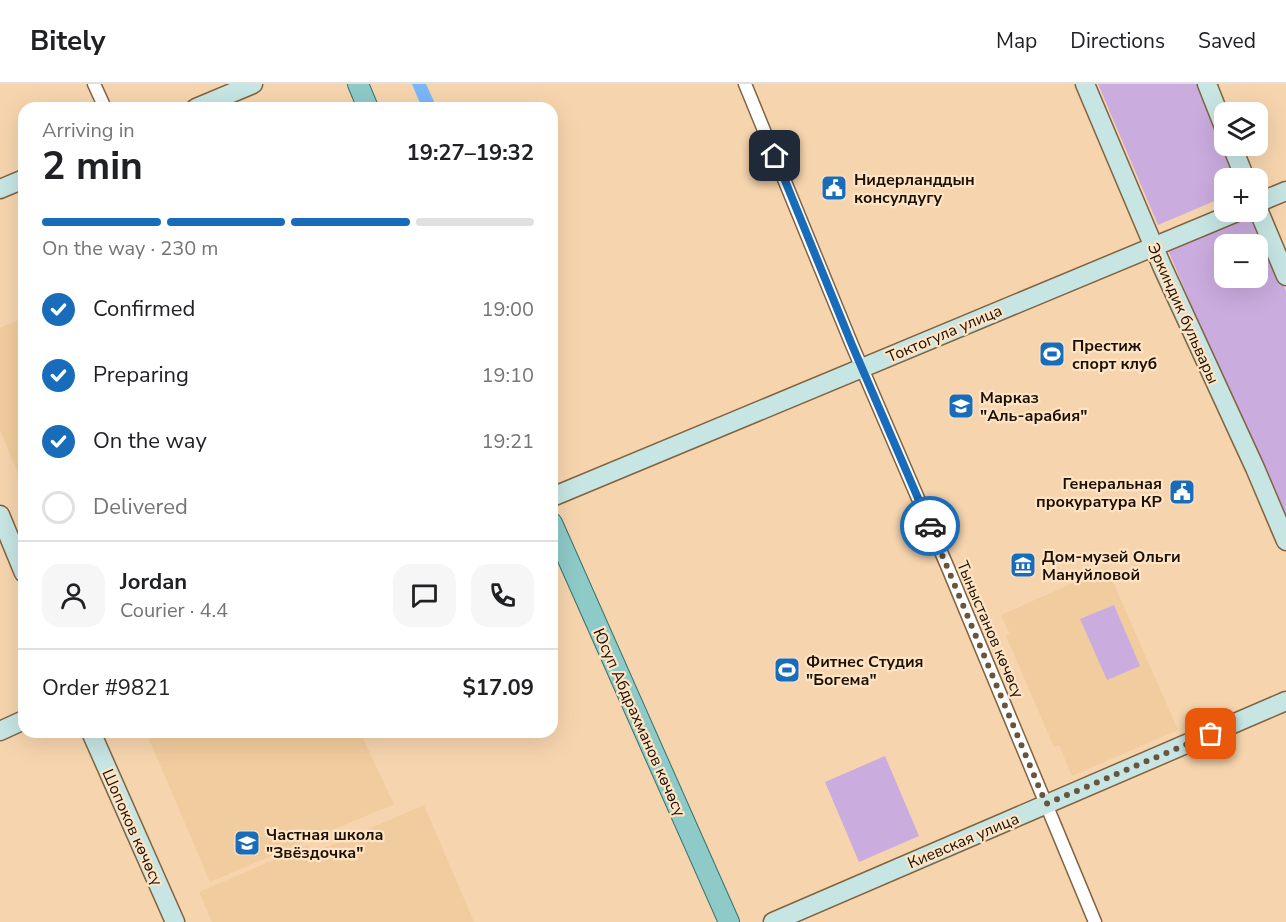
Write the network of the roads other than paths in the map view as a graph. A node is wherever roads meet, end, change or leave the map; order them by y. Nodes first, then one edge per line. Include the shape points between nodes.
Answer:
1 (94, 84) edge
2 (253, 84) edge
3 (358, 84) edge
4 (745, 84) edge
5 (1085, 84) edge
6 (1207, 84) edge
7 (102, 102) edge
8 (210, 102) edge
9 (366, 102) edge
10 (1214, 102) edge
11 (18, 182) edge
12 (0, 189) edge
13 (1286, 191) edge
14 (1268, 200) edge
15 (1214, 221) edge
16 (1264, 222) edge
17 (1153, 246) junction
18 (1286, 276) edge
19 (862, 368) junction
20 (558, 495) edge
21 (0, 516) edge
22 (558, 537) edge
23 (1286, 541) edge
24 (18, 559) edge
25 (1286, 701) edge
26 (18, 722) edge
27 (0, 730) edge
28 (94, 738) edge
29 (1046, 804) junction
30 (175, 922) edge
31 (729, 922) edge
32 (773, 922) edge
33 (1095, 922) edge

1 - 7 street
2 - 8 main road
3 - 9 main road
4 - 19 street, Тыныстанов көчөсү
5 - 17 main road, Эркиндик бульвары
6 - 10 main road
11 - 12 main road
13 - 14 main road
15 - 17 main road, Токтогула улица
16 - 18 main road
17 - 19 main road, Токтогула улица
17 - 23 main road, Эркиндик бульвары
19 - 20 main road, Токтогула улица
19 - 29 street, Тыныстанов көчөсү
21 - 24 main road
22 - 31 main road, Юсуп Абдрахманов көчөсү
25 - 29 main road, Киевская улица
26 - 27 main road
28 - 30 main road, Шопоков көчөсү
29 - 32 main road, Киевская улица
29 - 33 street, Тыныстанов көчөсү

